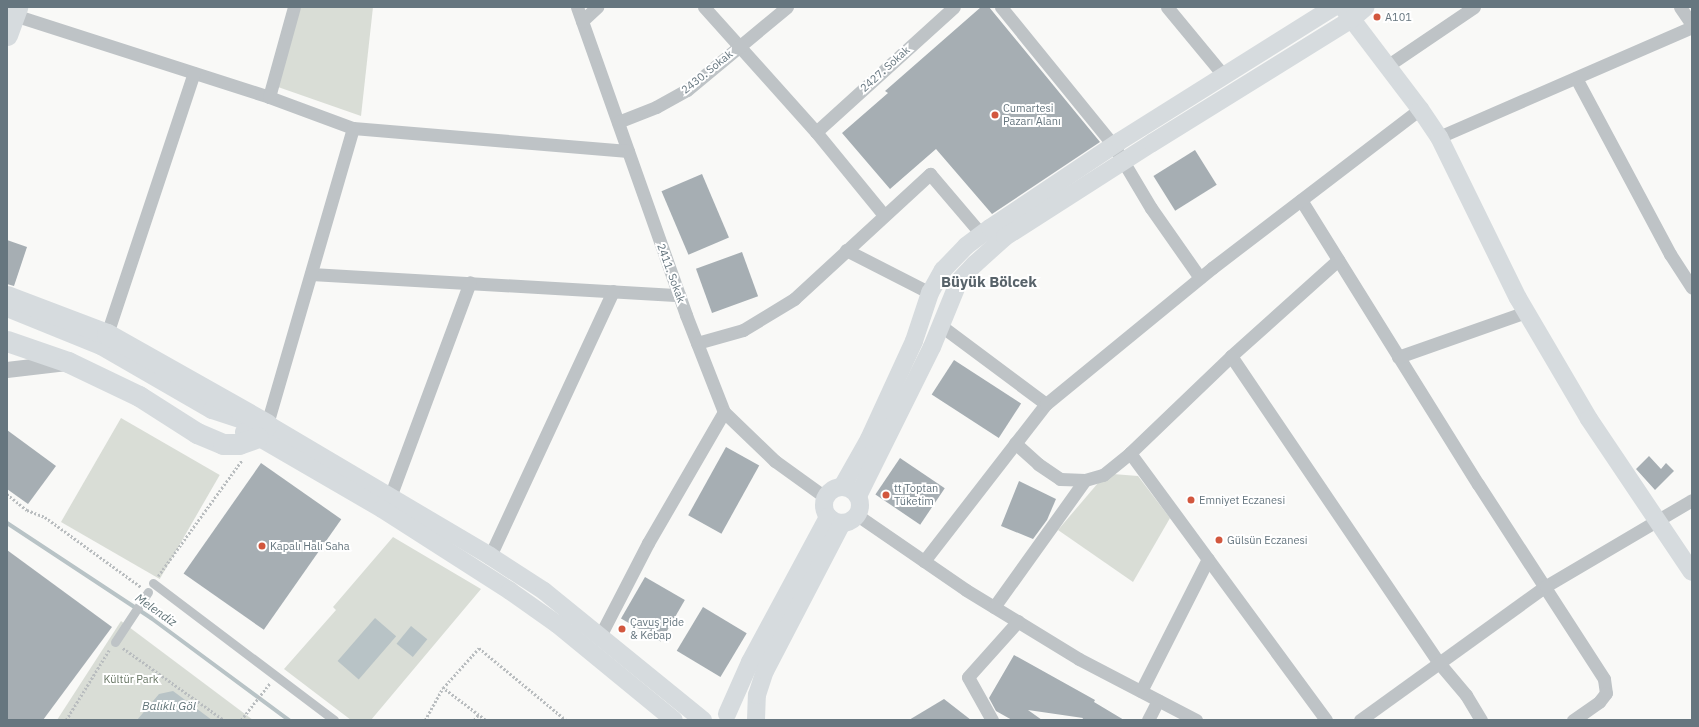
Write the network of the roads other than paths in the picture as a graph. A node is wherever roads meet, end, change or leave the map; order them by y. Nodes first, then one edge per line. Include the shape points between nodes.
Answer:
1 (294, 7) edge
2 (577, 7) edge
3 (597, 7) edge
4 (704, 7) edge
5 (787, 7) edge
6 (954, 7) edge
7 (1001, 7) edge
8 (1167, 7) edge
9 (1334, 7) edge
10 (1366, 7) edge
11 (1474, 7) edge
12 (1680, 7) edge
13 (15, 11) edge
14 (1347, 13) edge
15 (582, 21) junction
16 (1692, 26) edge
17 (7, 35) edge
18 (739, 46) junction
19 (1388, 66) junction
20 (194, 73) junction
21 (1224, 76) junction
22 (1576, 78) junction
23 (269, 97) junction
24 (1420, 109) junction
25 (618, 122) junction
26 (353, 128) junction
27 (816, 132) junction
28 (1439, 137) junction
29 (1114, 146) junction
30 (628, 151) junction
31 (1123, 162) junction
32 (1301, 200) junction
33 (884, 215) junction
34 (982, 234) junction
35 (846, 250) junction
36 (1338, 260) junction
37 (311, 274) junction
38 (1200, 278) junction
39 (470, 282) junction
40 (1692, 288) edge
41 (612, 291) junction
42 (930, 293) junction
43 (679, 295) junction
44 (7, 296) edge
45 (7, 308) edge
46 (1526, 312) junction
47 (7, 321) edge
48 (940, 325) junction
49 (107, 334) junction
50 (7, 341) edge
51 (697, 343) junction
52 (1231, 356) junction
53 (1398, 357) junction
54 (68, 362) junction
55 (7, 370) edge
56 (1046, 404) junction
57 (724, 412) junction
58 (263, 430) junction
59 (1015, 443) junction
60 (1130, 453) junction
61 (1085, 480) junction
62 (842, 487) junction
63 (858, 496) junction
64 (390, 497) junction
65 (826, 497) junction
66 (1692, 500) edge
67 (842, 518) junction
68 (1656, 520) junction
69 (490, 556) junction
70 (1208, 559) junction
71 (924, 561) junction
72 (1692, 572) edge
73 (153, 583) road end
74 (1546, 586) junction
75 (148, 592) road end
76 (994, 607) junction
77 (1018, 621) junction
78 (600, 636) junction
79 (115, 642) road end
80 (1439, 663) junction
81 (1141, 691) junction
82 (1158, 700) junction
83 (719, 717) edge
84 (334, 720) edge
85 (674, 720) edge
86 (703, 720) edge
87 (746, 720) edge
88 (756, 720) edge
89 (992, 720) edge
90 (1148, 720) edge
91 (1196, 720) edge
92 (1326, 720) edge
93 (1360, 720) edge
94 (1481, 720) edge
95 (1573, 720) edge

1 - 23 street
2 - 15 street, 2411. Sokak
3 - 15 street
4 - 18 street
5 - 18 street, 2430. Sokak
6 - 27 street, 2427. Sokak
7 - 29 street
8 - 21 street
9 - 21 main road
10 - 14 main road
11 - 19 street
12 - 16 street
13 - 17 highway
13 - 20 street
14 - 19 main road
14 - 31 main road
15 - 25 street, 2411. Sokak
16 - 22 street
18 - 25 street, 2430. Sokak via 687,90 656,107
18 - 27 street
19 - 24 main road
20 - 23 street
20 - 49 street
21 - 29 main road
22 - 28 street
22 - 40 street via 1670,254
23 - 26 street
24 - 28 main road
24 - 32 street
25 - 30 street, 2411. Sokak
26 - 30 street
26 - 37 street
27 - 33 street
28 - 46 main road
29 - 31 street
29 - 34 main road
30 - 43 street, 2411. Sokak
31 - 38 street via 1151,208
31 - 48 main road via 1005,237 980,259 959,281
32 - 36 street
32 - 38 street
33 - 34 street via 930,174
33 - 35 street
34 - 42 main road via 966,246 943,270
35 - 42 street
35 - 51 street via 788,303 743,330
36 - 52 street
36 - 53 street
37 - 39 street
37 - 58 street
38 - 56 street
39 - 41 street
39 - 64 street
41 - 43 street
41 - 69 street
42 - 62 main road via 914,341 869,439
43 - 51 street, 2411. Sokak
44 - 49 highway
45 - 58 main road via 101,346 212,410 246,421
46 - 53 street
46 - 68 main road via 1588,419
47 - 58 main road via 99,358 211,422
48 - 56 street
48 - 63 main road via 932,348
49 - 58 highway
50 - 54 highway
51 - 57 street, 2411. Sokak
52 - 60 street
52 - 80 street
53 - 74 street
54 - 55 street
54 - 58 highway via 139,396 197,433 223,444 239,444
56 - 59 street
57 - 65 street, 2411. Sokak via 775,461
57 - 78 street via 648,543
58 - 64 main road
58 - 85 main road via 557,624
59 - 61 street via 1038,464 1060,479
59 - 71 street
60 - 61 street via 1103,475
60 - 70 street
61 - 76 street
62 - 63 main road via 849,488
62 - 65 main road via 833,489
63 - 67 main road via 860,503
64 - 69 main road
65 - 67 main road via 824,506
66 - 68 street
67 - 71 street
67 - 83 main road via 750,662
67 - 88 main road via 764,671 757,695
68 - 72 main road
68 - 74 street
69 - 78 main road via 544,591
70 - 81 street
70 - 92 street
71 - 76 street
73 - 84 street
74 - 80 street
74 - 95 street via 1604,679 1606,693 1599,702
75 - 79 street
76 - 77 street
77 - 81 street via 1079,660
77 - 89 street via 968,677
78 - 86 main road
80 - 93 street
80 - 94 street via 1466,695
81 - 82 street
82 - 90 street
82 - 91 street
83 - 87 main road via 741,716

